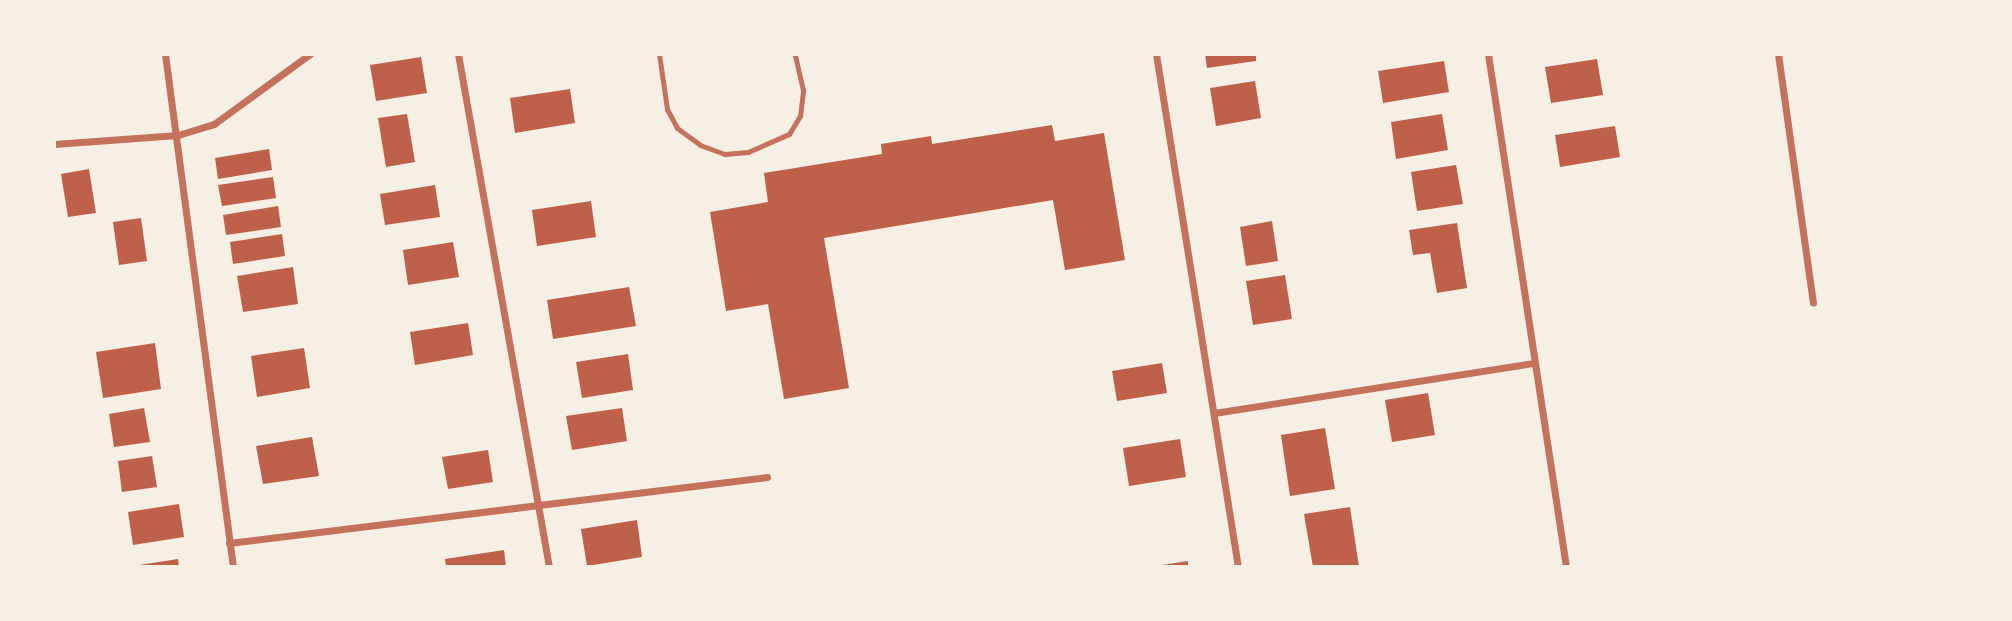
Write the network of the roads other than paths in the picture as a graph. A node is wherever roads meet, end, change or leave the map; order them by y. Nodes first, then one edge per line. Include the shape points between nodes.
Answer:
1 (165, 54) edge
2 (310, 54) edge
3 (458, 54) edge
4 (659, 54) edge
5 (795, 54) edge
6 (1156, 54) edge
7 (1488, 54) edge
8 (1778, 54) edge
9 (177, 135) junction
10 (54, 144) edge
11 (1813, 303) dead end
12 (1535, 363) junction
13 (1214, 413) junction
14 (767, 477) dead end
15 (539, 508) junction
16 (229, 542) junction
17 (233, 567) edge
18 (549, 567) edge
19 (1238, 567) edge
20 (1566, 567) edge

1 - 9 street
2 - 9 street via 235,111
3 - 15 street
4 - 5 lane via 667,110 677,128 700,145 725,154 748,152 789,134 800,116 803,90
6 - 13 street
7 - 12 street
8 - 11 street
9 - 10 street
9 - 16 street
12 - 13 street
12 - 20 street
13 - 19 street
14 - 15 street
15 - 16 street
15 - 18 street
16 - 17 street

